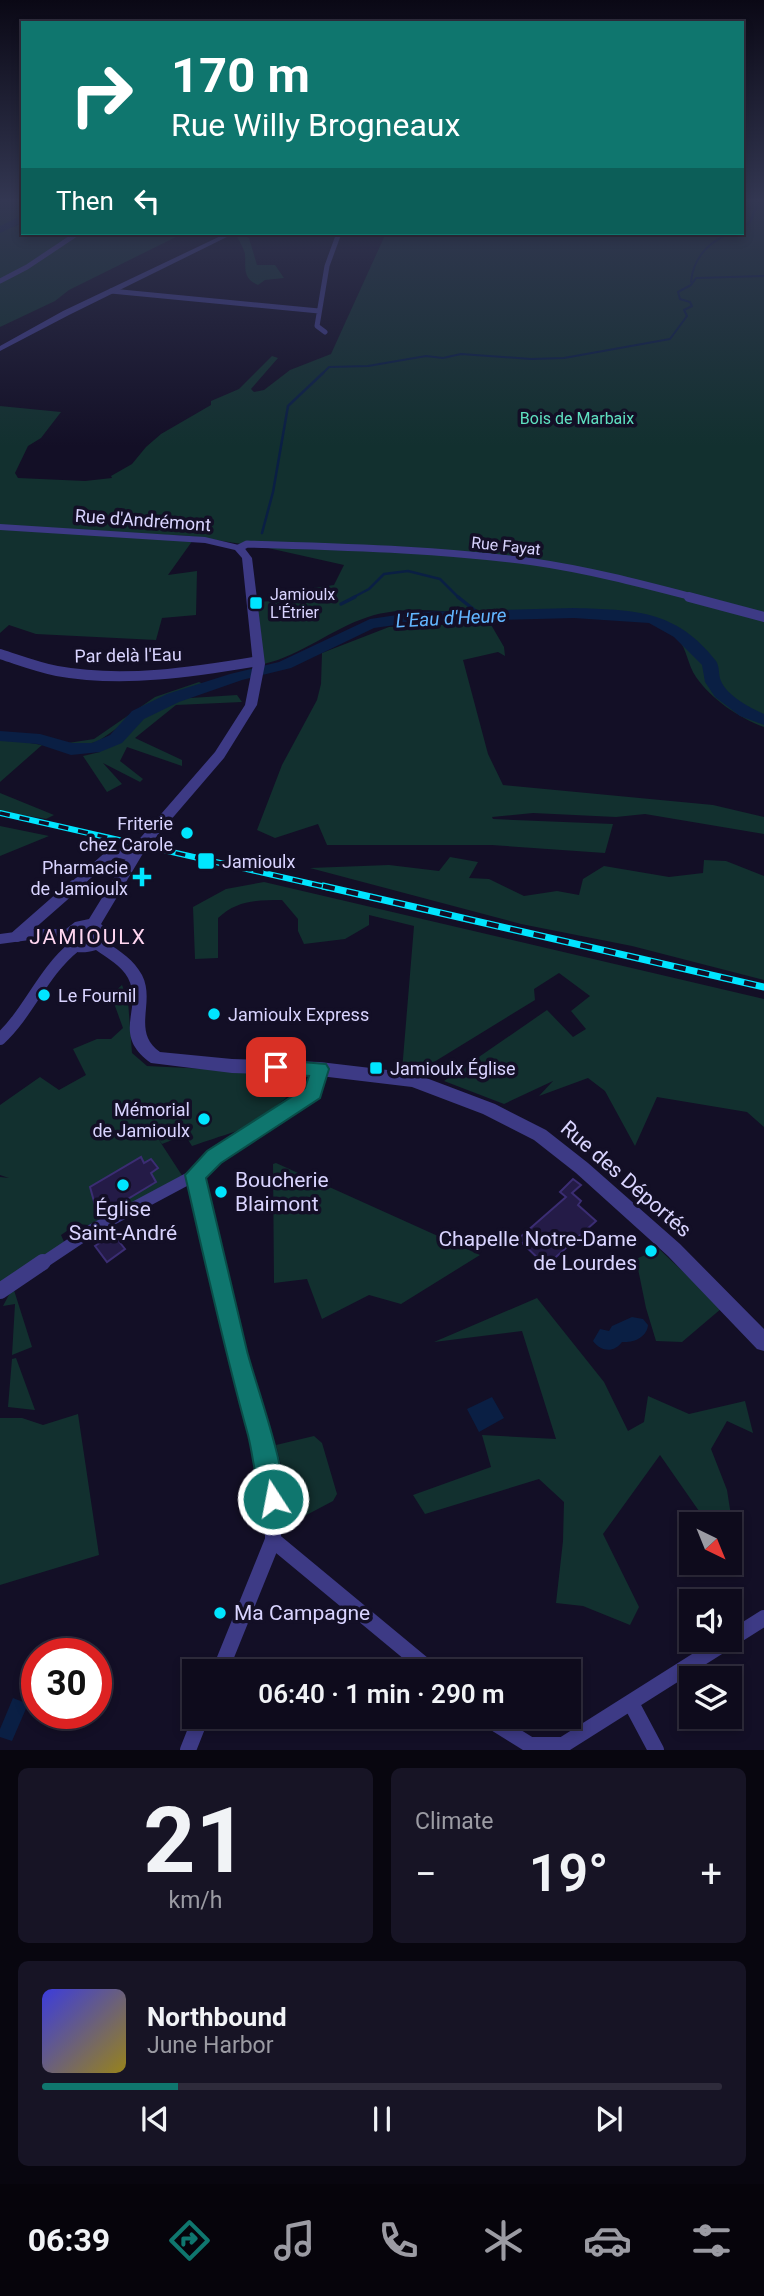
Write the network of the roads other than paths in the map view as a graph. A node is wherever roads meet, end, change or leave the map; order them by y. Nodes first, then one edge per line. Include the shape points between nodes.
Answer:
1 (128, 283) edge
2 (324, 283) edge
3 (111, 291) junction
4 (319, 311) junction
5 (326, 332) dead end
6 (0, 349) edge
7 (0, 527) edge
8 (239, 548) junction
9 (764, 617) edge
10 (0, 654) edge
11 (259, 663) junction
12 (138, 851) junction
13 (93, 925) junction
14 (17, 936) junction
15 (0, 939) edge
16 (71, 941) junction
17 (96, 943) junction
18 (0, 1040) edge
19 (320, 1069) junction
20 (195, 1175) junction
21 (0, 1291) edge
22 (764, 1342) edge
23 (273, 1540) junction
24 (764, 1618) edge
25 (225, 1659) edge
26 (417, 1659) edge
27 (631, 1703) junction
28 (196, 1729) edge
29 (504, 1729) edge
30 (566, 1748) edge
31 (188, 1750) edge
32 (656, 1750) edge

1 - 3 street
2 - 4 street
3 - 4 street
3 - 6 street
4 - 5 street via 317,326
7 - 8 street, Rue d'Andrémont via 205,540
8 - 9 street, Rue Fayat via 247,544 378,548 554,566
8 - 11 street via 247,558
10 - 11 street, Par delà l'Eau via 58,671 91,674
11 - 12 street via 257,684 245,715 220,755
12 - 13 street
12 - 14 street via 111,854
13 - 16 street via 79,926
13 - 17 street via 101,935
14 - 15 street
14 - 16 street via 37,934
16 - 17 street via 84,948
16 - 18 street
17 - 19 street, Rue des Déportés via 131,969 138,984 137,1027 147,1053 232,1066
19 - 20 street via 314,1093 214,1157
19 - 22 street, Rue des Déportés via 413,1080 489,1109 540,1135 674,1250
20 - 21 street via 92,1230
20 - 23 street via 265,1454 273,1499
23 - 25 street
23 - 26 street
24 - 27 street
27 - 30 street
27 - 32 street
28 - 31 street
29 - 30 street via 530,1745

